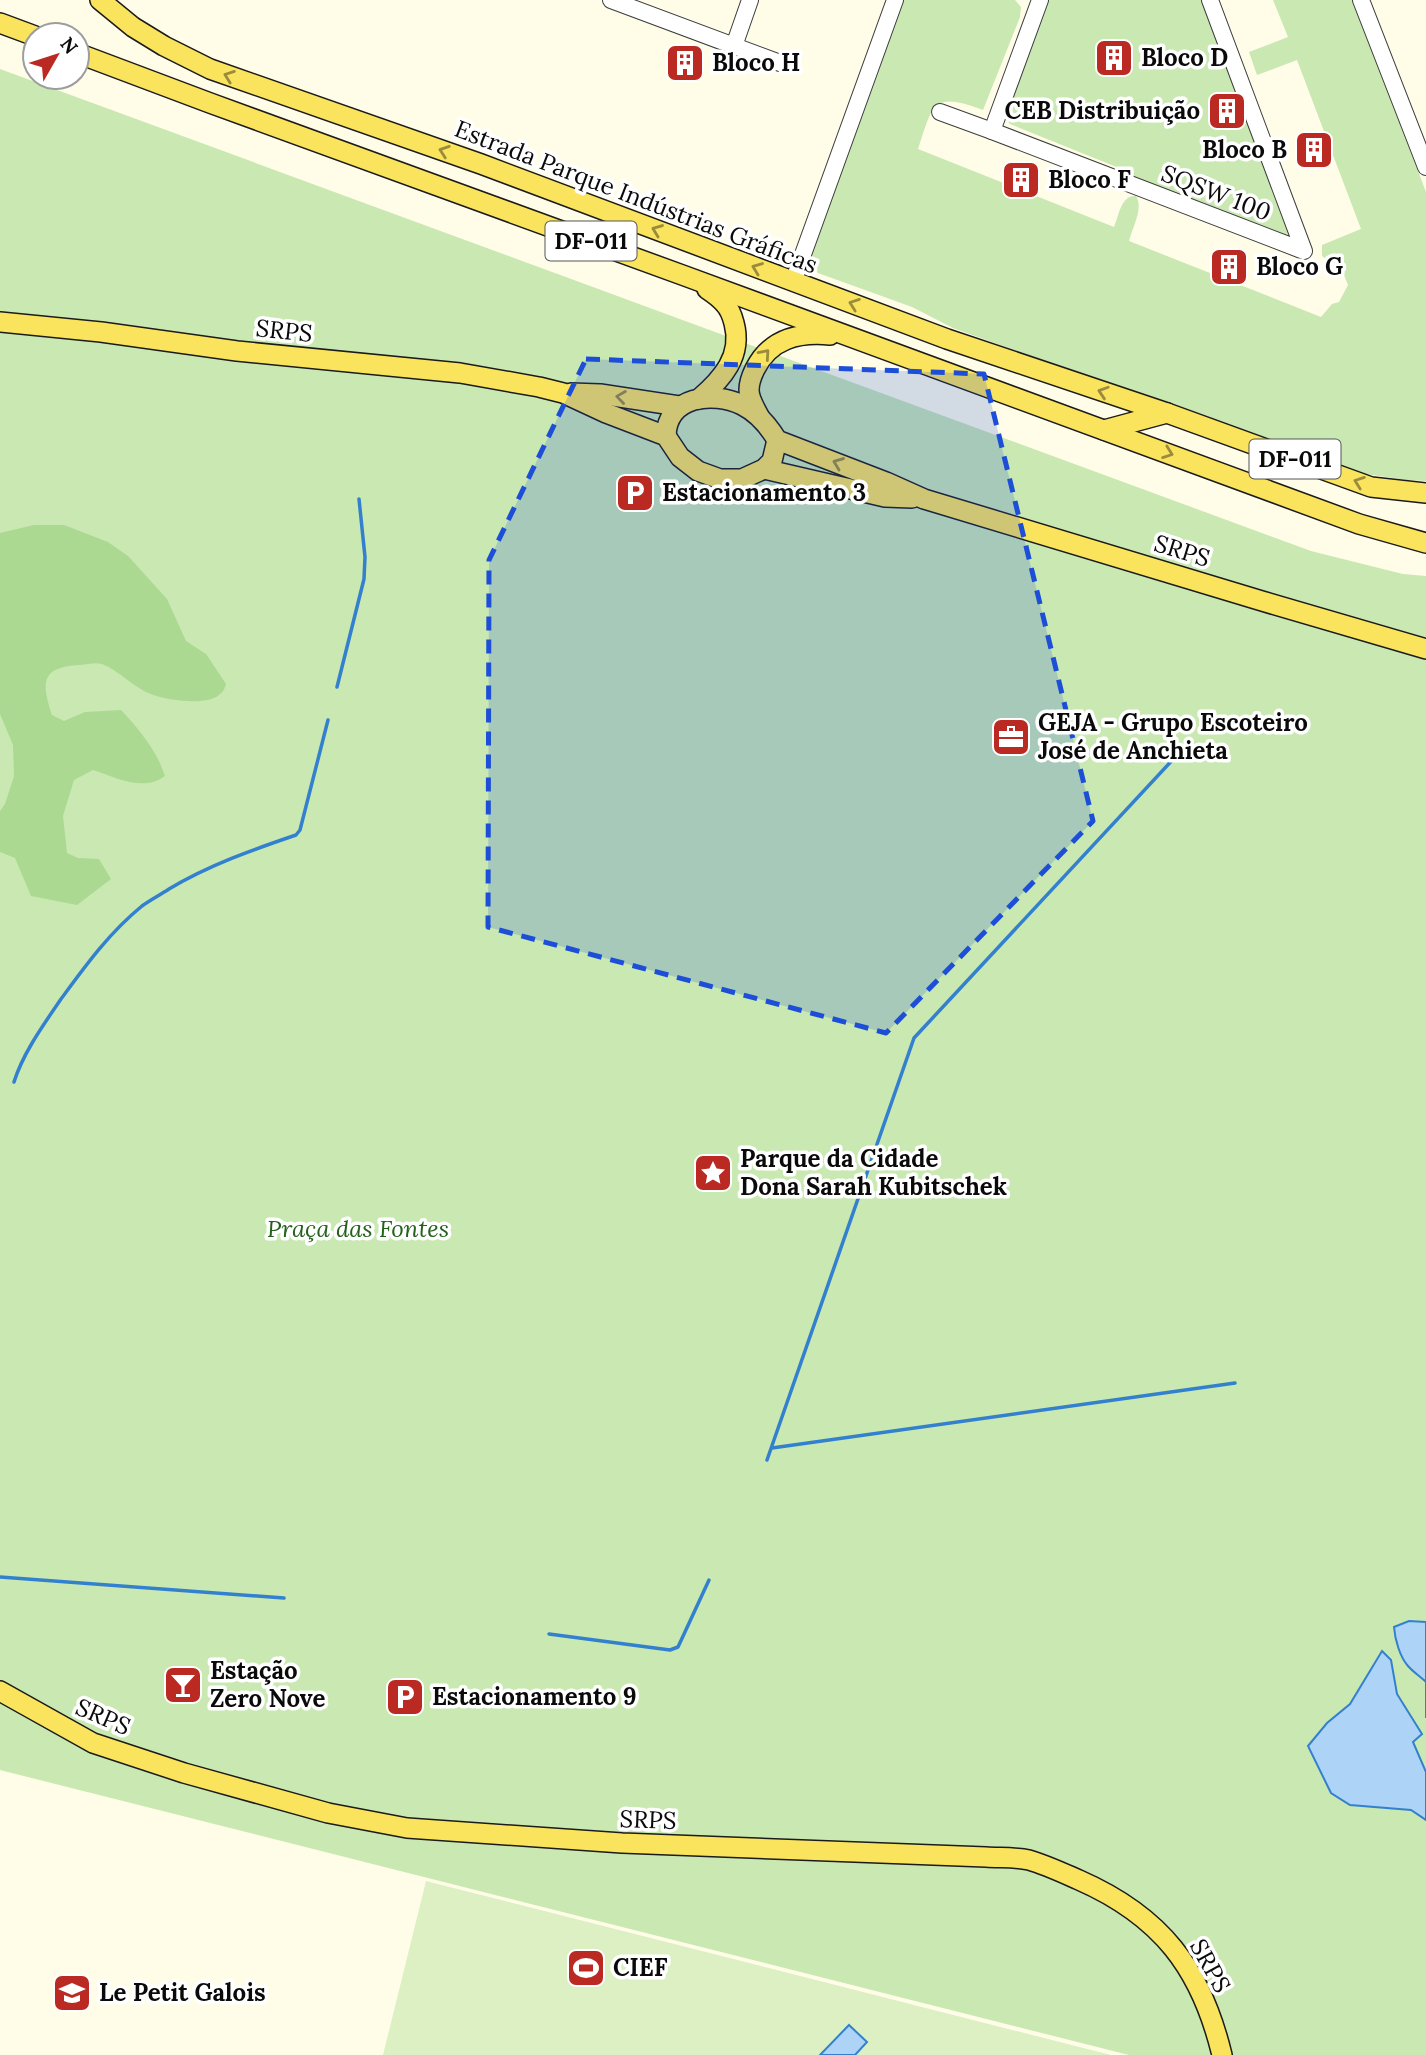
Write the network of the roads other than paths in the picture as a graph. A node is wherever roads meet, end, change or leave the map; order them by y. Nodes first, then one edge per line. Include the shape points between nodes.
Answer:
1 (100, 0) edge
2 (611, 0) edge
3 (750, 0) edge
4 (895, 0) edge
5 (1040, 0) edge
6 (1210, 0) edge
7 (1360, 0) edge
8 (0, 23) edge
9 (21, 31) edge
10 (734, 46) junction
11 (91, 57) edge
12 (780, 63) dead end
13 (940, 112) dead end
14 (992, 131) junction
15 (1426, 167) edge
16 (685, 276) junction
17 (793, 282) junction
18 (0, 322) edge
19 (853, 338) junction
20 (563, 393) junction
21 (699, 399) junction
22 (679, 405) junction
23 (1167, 413) junction
24 (759, 416) junction
25 (1104, 430) junction
26 (666, 436) junction
27 (777, 440) junction
28 (764, 469) junction
29 (1426, 493) edge
30 (923, 499) junction
31 (1359, 524) junction
32 (1426, 543) edge
33 (1426, 550) edge
34 (1426, 649) edge
35 (0, 1691) edge
36 (1222, 2055) edge

17 -> 1 main road, Estrada Parque Indústrias Gráficas / DF-011 via 481,164 210,69 143,33
2 - 10 street
3 - 10 street
4 - 17 street
5 - 14 street
6 - 14 street, SQSW 100 via 1304,251
7 - 15 street
8 - 9 main road
10 - 12 street
11 - 16 main road, DF-011
13 - 14 street
16 - 19 main road, DF-011
16 - 21 main road via 723,301 737,334 726,371
23 -> 17 main road, Estrada Parque Indústrias Gráficas / DF-011
18 - 20 main road, SRPS via 460,373
24 -> 19 main road via 749,391 759,361 770,347 791,337 817,334
19 - 25 main road, DF-011
22 -> 20 main road, SRPS
20 - 26 main road, SRPS
21 - 22 main road, SRPS
21 - 24 main road, SRPS via 726,398
22 - 26 main road via 669,418
23 - 25 main road
29 -> 23 main road, Estrada Parque Indústrias Gráficas / DF-011 via 1371,487
24 - 27 main road, SRPS
25 -> 31 main road, DF-011
26 - 28 main road, SRPS via 680,457 698,471 720,479 742,479
27 - 28 main road via 772,461
30 -> 27 main road, SRPS
28 - 30 main road, SRPS via 885,497
30 - 34 main road, SRPS
31 - 32 main road, DF-011
31 - 33 main road
35 - 36 main road, SRPS via 93,1743 328,1813 407,1828 622,1843 1028,1860 1097,1888 1141,1915 1162,1935 1191,1972

